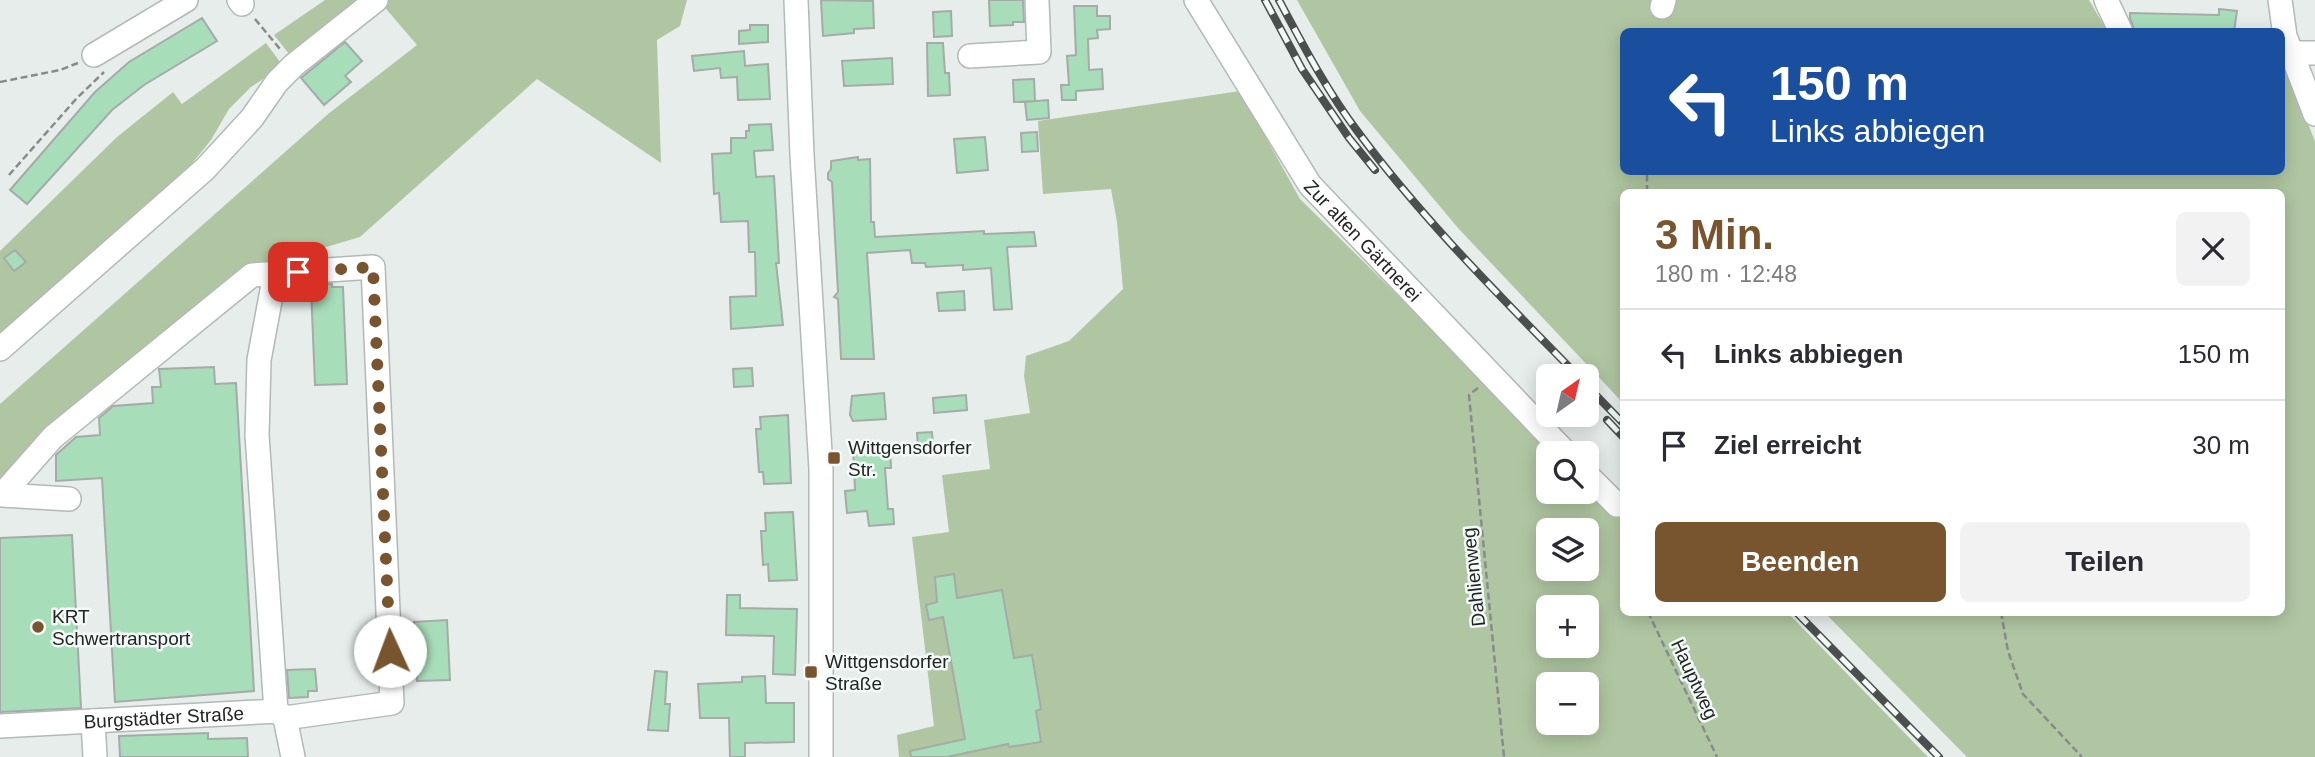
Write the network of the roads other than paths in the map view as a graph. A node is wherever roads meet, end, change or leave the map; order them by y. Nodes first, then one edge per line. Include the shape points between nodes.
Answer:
1 (186, 0) edge
2 (376, 0) edge
3 (796, 0) edge
4 (1037, 0) edge
5 (1196, 0) edge
6 (2106, 0) edge
7 (2280, 0) edge
8 (2119, 28) edge
9 (2284, 28) edge
10 (2286, 53) edge
11 (2315, 53) edge
12 (970, 56) dead end
13 (87, 58) road end
14 (2315, 114) edge
15 (275, 274) junction
16 (0, 349) edge
17 (1555, 441) edge
18 (1599, 487) edge
19 (1, 496) edge
20 (69, 499) dead end
21 (1617, 505) dead end
22 (281, 715) junction
23 (93, 721) junction
24 (0, 726) edge
25 (95, 757) edge
26 (293, 757) edge
27 (821, 757) edge

1 - 13 street
2 - 16 street via 294,65 205,169
3 - 27 street via 821,470
4 - 12 street via 1039,52
5 - 17 street, Zur alten Gärtnerei via 1310,185
6 - 8 street
7 - 9 street
10 - 11 street
10 - 14 street
15 - 19 street via 252,275 53,438
15 - 22 street via 259,360 257,435
15 - 22 street, Burgstädter Straße via 373,267 392,703
18 - 21 street
19 - 20 street
22 - 23 street, Burgstädter Straße
22 - 26 street
23 - 24 street, Burgstädter Straße
23 - 25 street

